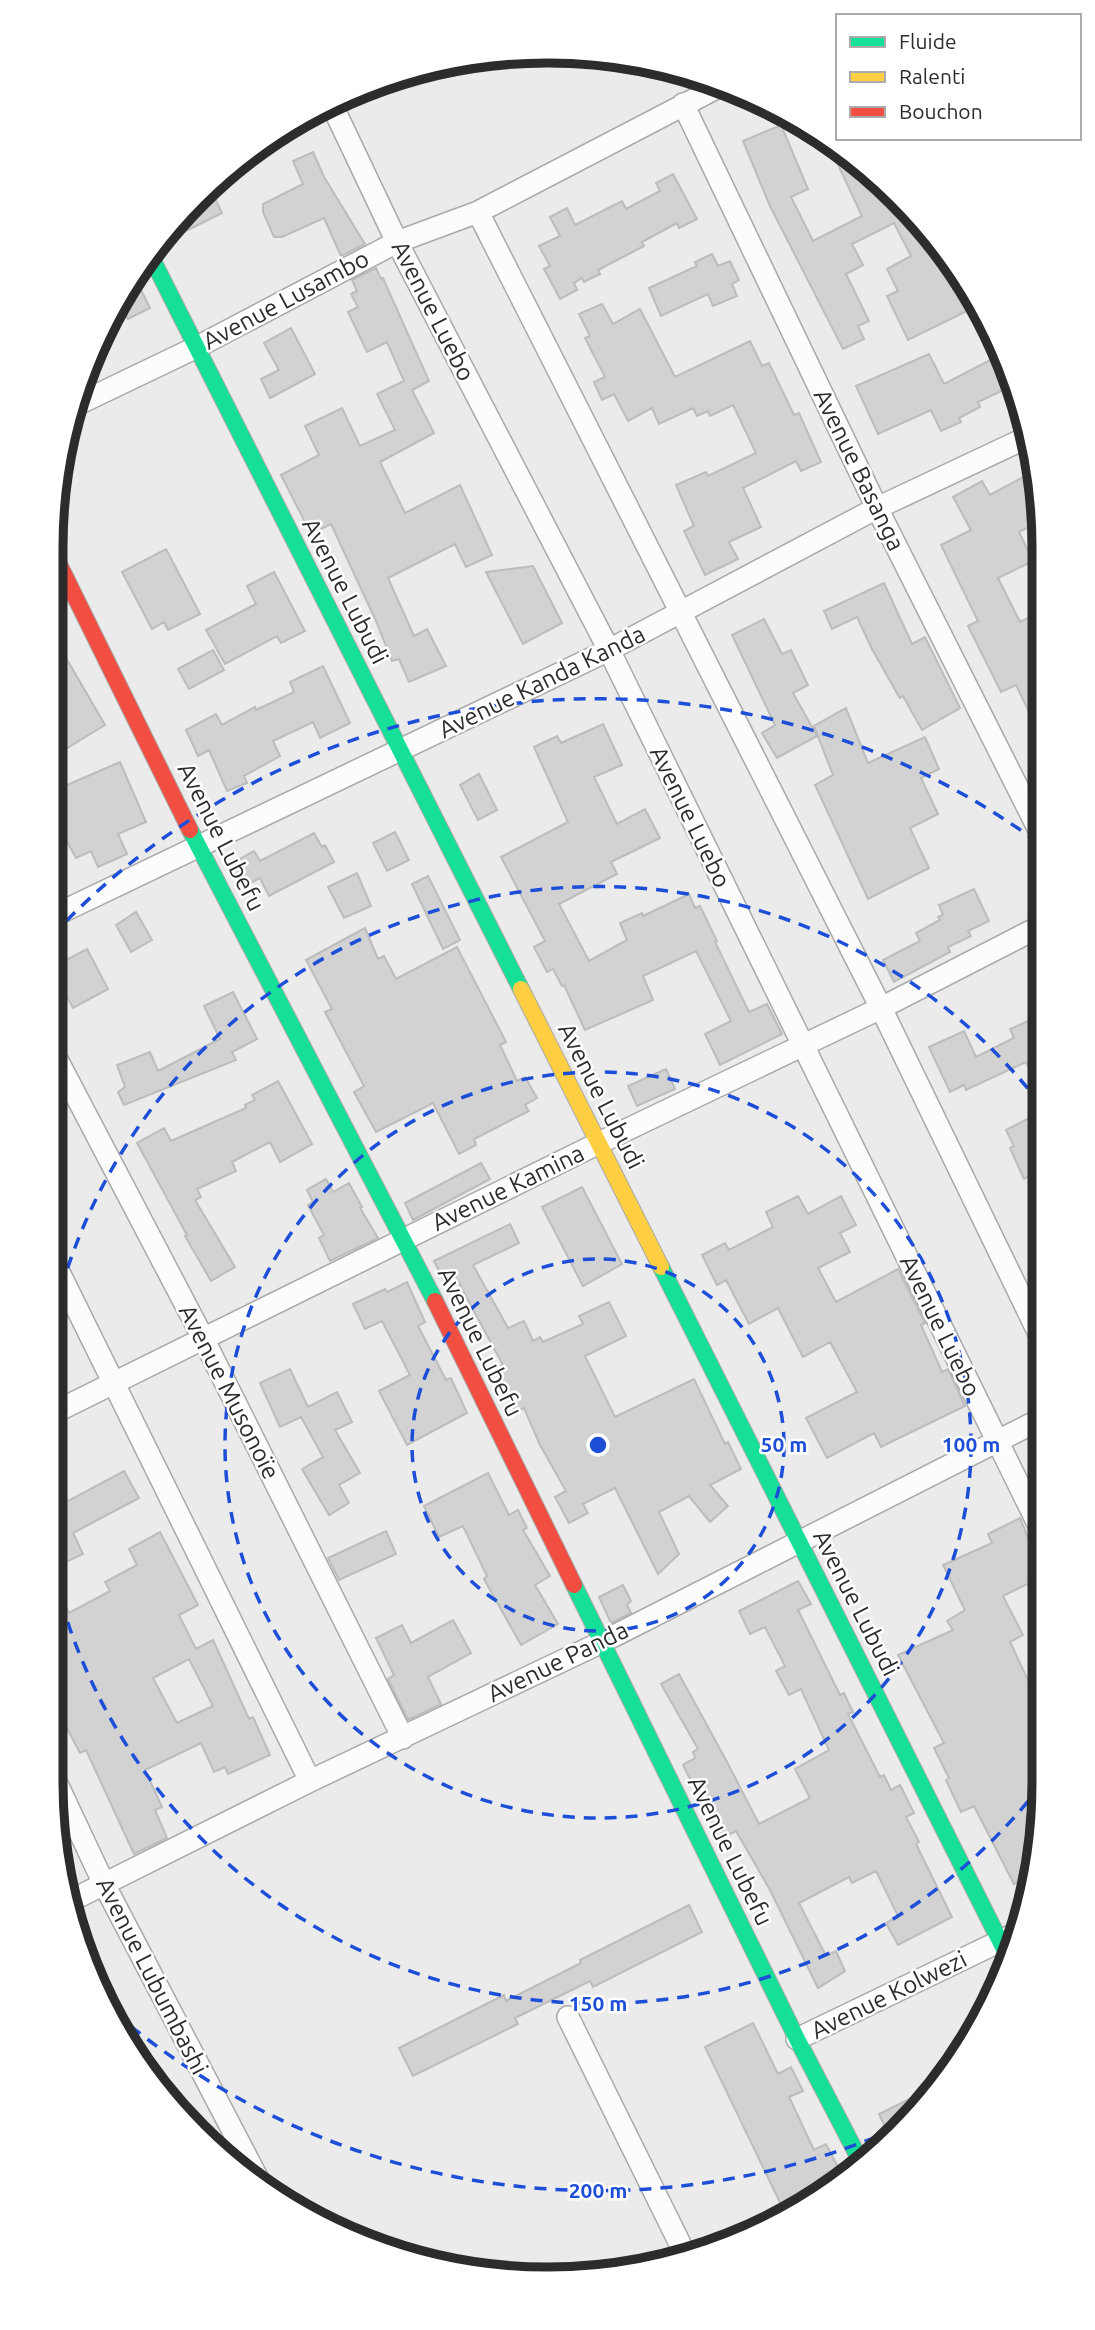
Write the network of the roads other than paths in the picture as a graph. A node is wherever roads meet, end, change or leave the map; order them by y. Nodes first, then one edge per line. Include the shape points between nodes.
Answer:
1 (709, 91) edge
2 (683, 104) junction
3 (335, 112) edge
4 (478, 212) junction
5 (397, 242) junction
6 (155, 264) edge
7 (197, 347) junction
8 (87, 400) edge
9 (1020, 441) edge
10 (877, 508) junction
11 (63, 572) edge
12 (680, 613) junction
13 (608, 650) junction
14 (401, 751) junction
15 (1032, 816) edge
16 (199, 847) junction
17 (63, 911) edge
18 (1032, 931) edge
19 (881, 1008) junction
20 (802, 1045) junction
21 (63, 1071) edge
22 (600, 1143) junction
23 (404, 1238) junction
24 (63, 1280) edge
25 (1032, 1319) edge
26 (203, 1338) junction
27 (113, 1382) junction
28 (63, 1408) edge
29 (1032, 1423) edge
30 (996, 1440) junction
31 (1032, 1512) edge
32 (799, 1540) junction
33 (602, 1642) junction
34 (403, 1738) junction
35 (310, 1781) junction
36 (63, 1798) edge
37 (104, 1884) junction
38 (77, 1897) edge
39 (1007, 1933) edge
40 (1006, 1937) edge
41 (568, 2017) dead end
42 (797, 2039) junction
43 (857, 2155) edge
44 (251, 2165) edge
45 (682, 2247) edge

1 - 2 street, Avenue Lusambo
2 - 4 street, Avenue Lusambo
2 - 10 street, Avenue Basanga
3 - 5 street, Avenue Luebo
4 - 5 street, Avenue Lusambo
4 - 12 street
5 - 7 street, Avenue Lusambo
5 - 13 street, Avenue Luebo
6 - 7 street, Avenue Lubudi
7 - 8 street, Avenue Lusambo
7 - 14 street, Avenue Lubudi
9 - 10 street, Avenue Kanda Kanda
10 - 12 street, Avenue Kanda Kanda
10 - 15 street, Avenue Basanga
11 - 16 street, Avenue Lubefu
12 - 13 street, Avenue Kanda Kanda
12 - 19 street
13 - 14 street, Avenue Kanda Kanda
13 - 20 street, Avenue Luebo
14 - 16 street, Avenue Kanda Kanda
14 - 22 street, Avenue Lubudi
16 - 17 street, Avenue Kanda Kanda
16 - 23 street, Avenue Lubefu
18 - 19 street, Avenue Kamina
19 - 20 street, Avenue Kamina
19 - 25 street
20 - 22 street, Avenue Kamina
20 - 30 street, Avenue Luebo
21 - 26 street, Avenue Musonoïe
22 - 23 street, Avenue Kamina
22 - 32 street, Avenue Lubudi
23 - 26 street, Avenue Kamina
23 - 33 street, Avenue Lubefu
24 - 27 street
26 - 27 street, Avenue Kamina
26 - 34 street, Avenue Musonoïe
27 - 28 street, Avenue Kamina
27 - 35 street
29 - 30 street, Avenue Panda
30 - 31 street, Avenue Luebo
30 - 32 street, Avenue Panda
32 - 33 street, Avenue Panda
32 - 39 street, Avenue Lubudi
33 - 34 street, Avenue Panda
33 - 42 street, Avenue Lubefu
34 - 35 street, Avenue Panda
35 - 37 street, Avenue Panda
36 - 37 street, Avenue Lubumbashi
37 - 38 street, Avenue Panda
37 - 44 street, Avenue Lubumbashi
40 - 42 street, Avenue Kolwezi
41 - 45 street
42 - 43 street, Avenue Lubefu

